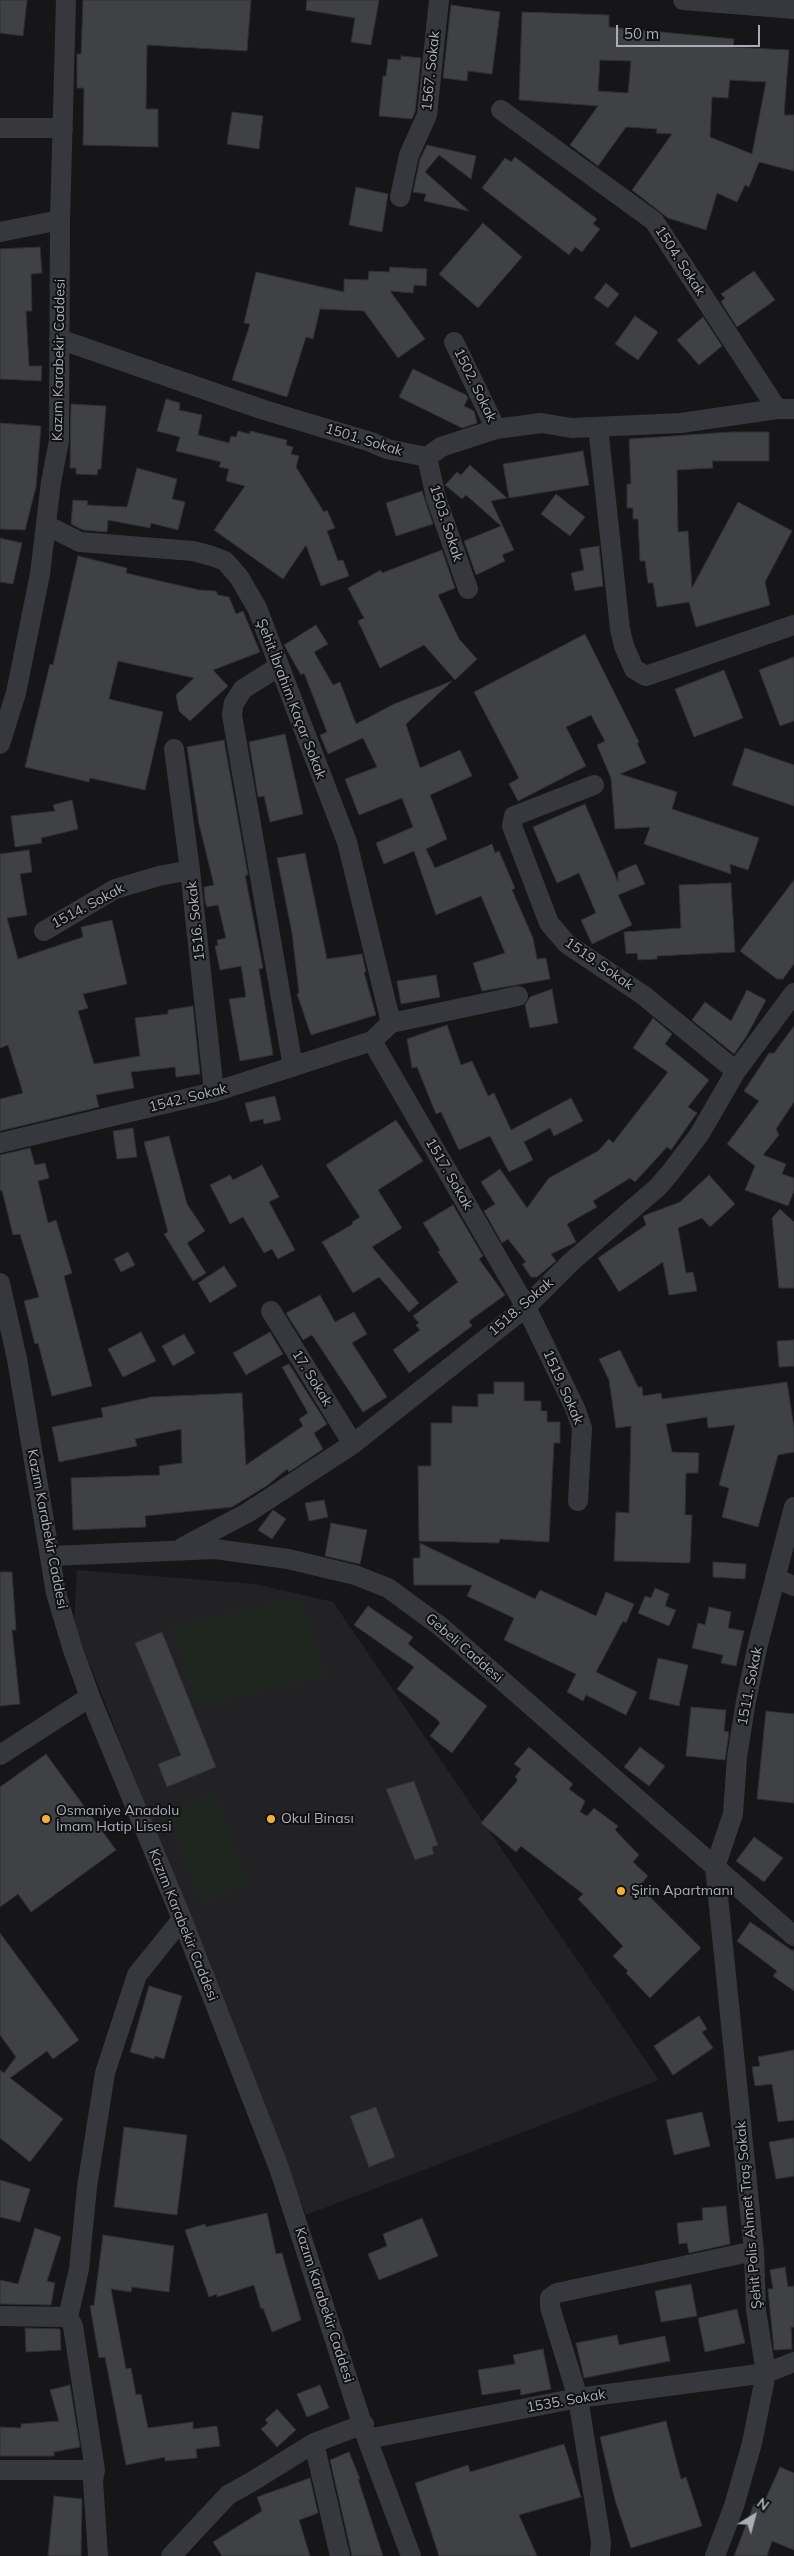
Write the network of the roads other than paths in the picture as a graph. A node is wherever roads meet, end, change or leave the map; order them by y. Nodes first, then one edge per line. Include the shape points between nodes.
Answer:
1 (66, 0) edge
2 (439, 0) edge
3 (683, 0) edge
4 (794, 9) edge
5 (501, 110) dead end
6 (0, 128) edge
7 (63, 128) junction
8 (400, 197) dead end
9 (60, 220) junction
10 (0, 232) edge
11 (59, 339) junction
12 (454, 342) dead end
13 (786, 409) edge
14 (598, 426) junction
15 (496, 428) junction
16 (427, 456) junction
17 (46, 525) junction
18 (468, 589) dead end
19 (794, 625) edge
20 (278, 667) junction
21 (0, 744) edge
22 (174, 749) dead end
23 (594, 785) dead end
24 (190, 870) junction
25 (44, 930) dead end
26 (794, 993) edge
27 (518, 996) dead end
28 (391, 1023) junction
29 (372, 1041) junction
30 (293, 1067) junction
31 (736, 1071) junction
32 (214, 1092) junction
33 (0, 1143) edge
34 (0, 1283) edge
35 (526, 1307) junction
36 (271, 1312) dead end
37 (9, 1360) edge
38 (353, 1444) junction
39 (578, 1501) dead end
40 (794, 1507) edge
41 (178, 1549) junction
42 (51, 1556) junction
43 (776, 1578) junction
44 (794, 1586) edge
45 (90, 1697) junction
46 (0, 1755) edge
47 (715, 1867) junction
48 (182, 1919) junction
49 (794, 1936) edge
50 (754, 2251) junction
51 (0, 2316) edge
52 (68, 2317) junction
53 (794, 2362) edge
54 (766, 2373) junction
55 (578, 2398) junction
56 (365, 2431) junction
57 (314, 2443) junction
58 (0, 2470) edge
59 (96, 2470) junction
60 (98, 2556) edge
61 (171, 2556) edge
62 (340, 2556) edge
63 (411, 2556) edge
64 (600, 2556) edge
65 (715, 2556) edge

1 - 7 street, Kazım Karabekir Caddesi
2 - 8 street, 1567. Sokak via 427,115 408,155
3 - 4 street
5 - 13 street, 1504. Sokak via 654,221
6 - 7 street
7 - 9 street, Kazım Karabekir Caddesi
9 - 10 street
9 - 11 street, Kazım Karabekir Caddesi
11 - 16 street, 1501. Sokak via 264,410 387,449
11 - 17 street, Kazım Karabekir Caddesi via 59,441
12 - 15 street, 1502. Sokak
13 - 14 street via 681,423
14 - 15 street via 572,428 542,424
14 - 19 street via 620,629 634,669 646,676
15 - 16 street via 440,447
16 - 18 street, 1503. Sokak via 436,498
17 - 20 street, Şehit İbrahim Kaçar Sokak via 80,542 193,551 226,561 257,608
17 - 21 street, Kazım Karabekir Caddesi via 40,574 16,693
20 - 28 street, Şehit İbrahim Kaçar Sokak via 347,842
20 - 30 street via 243,689 234,703 232,715
22 - 24 street, 1516. Sokak
23 - 31 street, 1519. Sokak via 514,816 512,826 549,923 566,944 643,995
24 - 25 street, 1514. Sokak via 115,889
24 - 32 street, 1516. Sokak
26 - 31 street, 1518. Sokak
27 - 28 street
28 - 29 street
29 - 30 street, 1542. Sokak
29 - 35 street, 1517. Sokak
30 - 32 street, 1542. Sokak
31 - 35 street, 1518. Sokak via 699,1135 658,1187 578,1256
32 - 33 street, 1542. Sokak
34 - 37 street, Kazım Karabekir Caddesi
35 - 38 street, 1518. Sokak
35 - 39 street, 1519. Sokak via 582,1428
36 - 38 street, 17. Sokak
37 - 42 street, Kazım Karabekir Caddesi
38 - 41 street, 1518. Sokak via 247,1513
40 - 43 street, 1511. Sokak
41 - 42 street, Gebeli Caddesi
41 - 47 street, Gebeli Caddesi via 215,1549 288,1559 355,1575 388,1588 440,1626
42 - 45 street, Kazım Karabekir Caddesi via 56,1593
43 - 44 street
43 - 47 street, 1511. Sokak via 746,1701 732,1814
45 - 46 street
45 - 48 street, Kazım Karabekir Caddesi
47 - 49 street, Gebeli Caddesi
47 - 50 street, Şehit Polis Ahmet Traş Sokak
48 - 52 street via 138,1975 104,2073 79,2269
48 - 56 street, Kazım Karabekir Caddesi via 279,2168
50 - 54 street, Şehit Polis Ahmet Traş Sokak via 756,2310
50 - 55 street via 557,2293 550,2298
51 - 52 street
52 - 59 street via 74,2326
53 - 54 street, 1535. Sokak
54 - 55 street, 1535. Sokak
54 - 65 street, Şehit Polis Ahmet Traş Sokak via 752,2443
55 - 56 street, 1535. Sokak
55 - 64 street via 601,2542
56 - 57 street, 1535. Sokak
56 - 63 street, Kazım Karabekir Caddesi
57 - 61 street, 1535. Sokak via 228,2495
57 - 62 street
58 - 59 street
59 - 60 street via 93,2481

